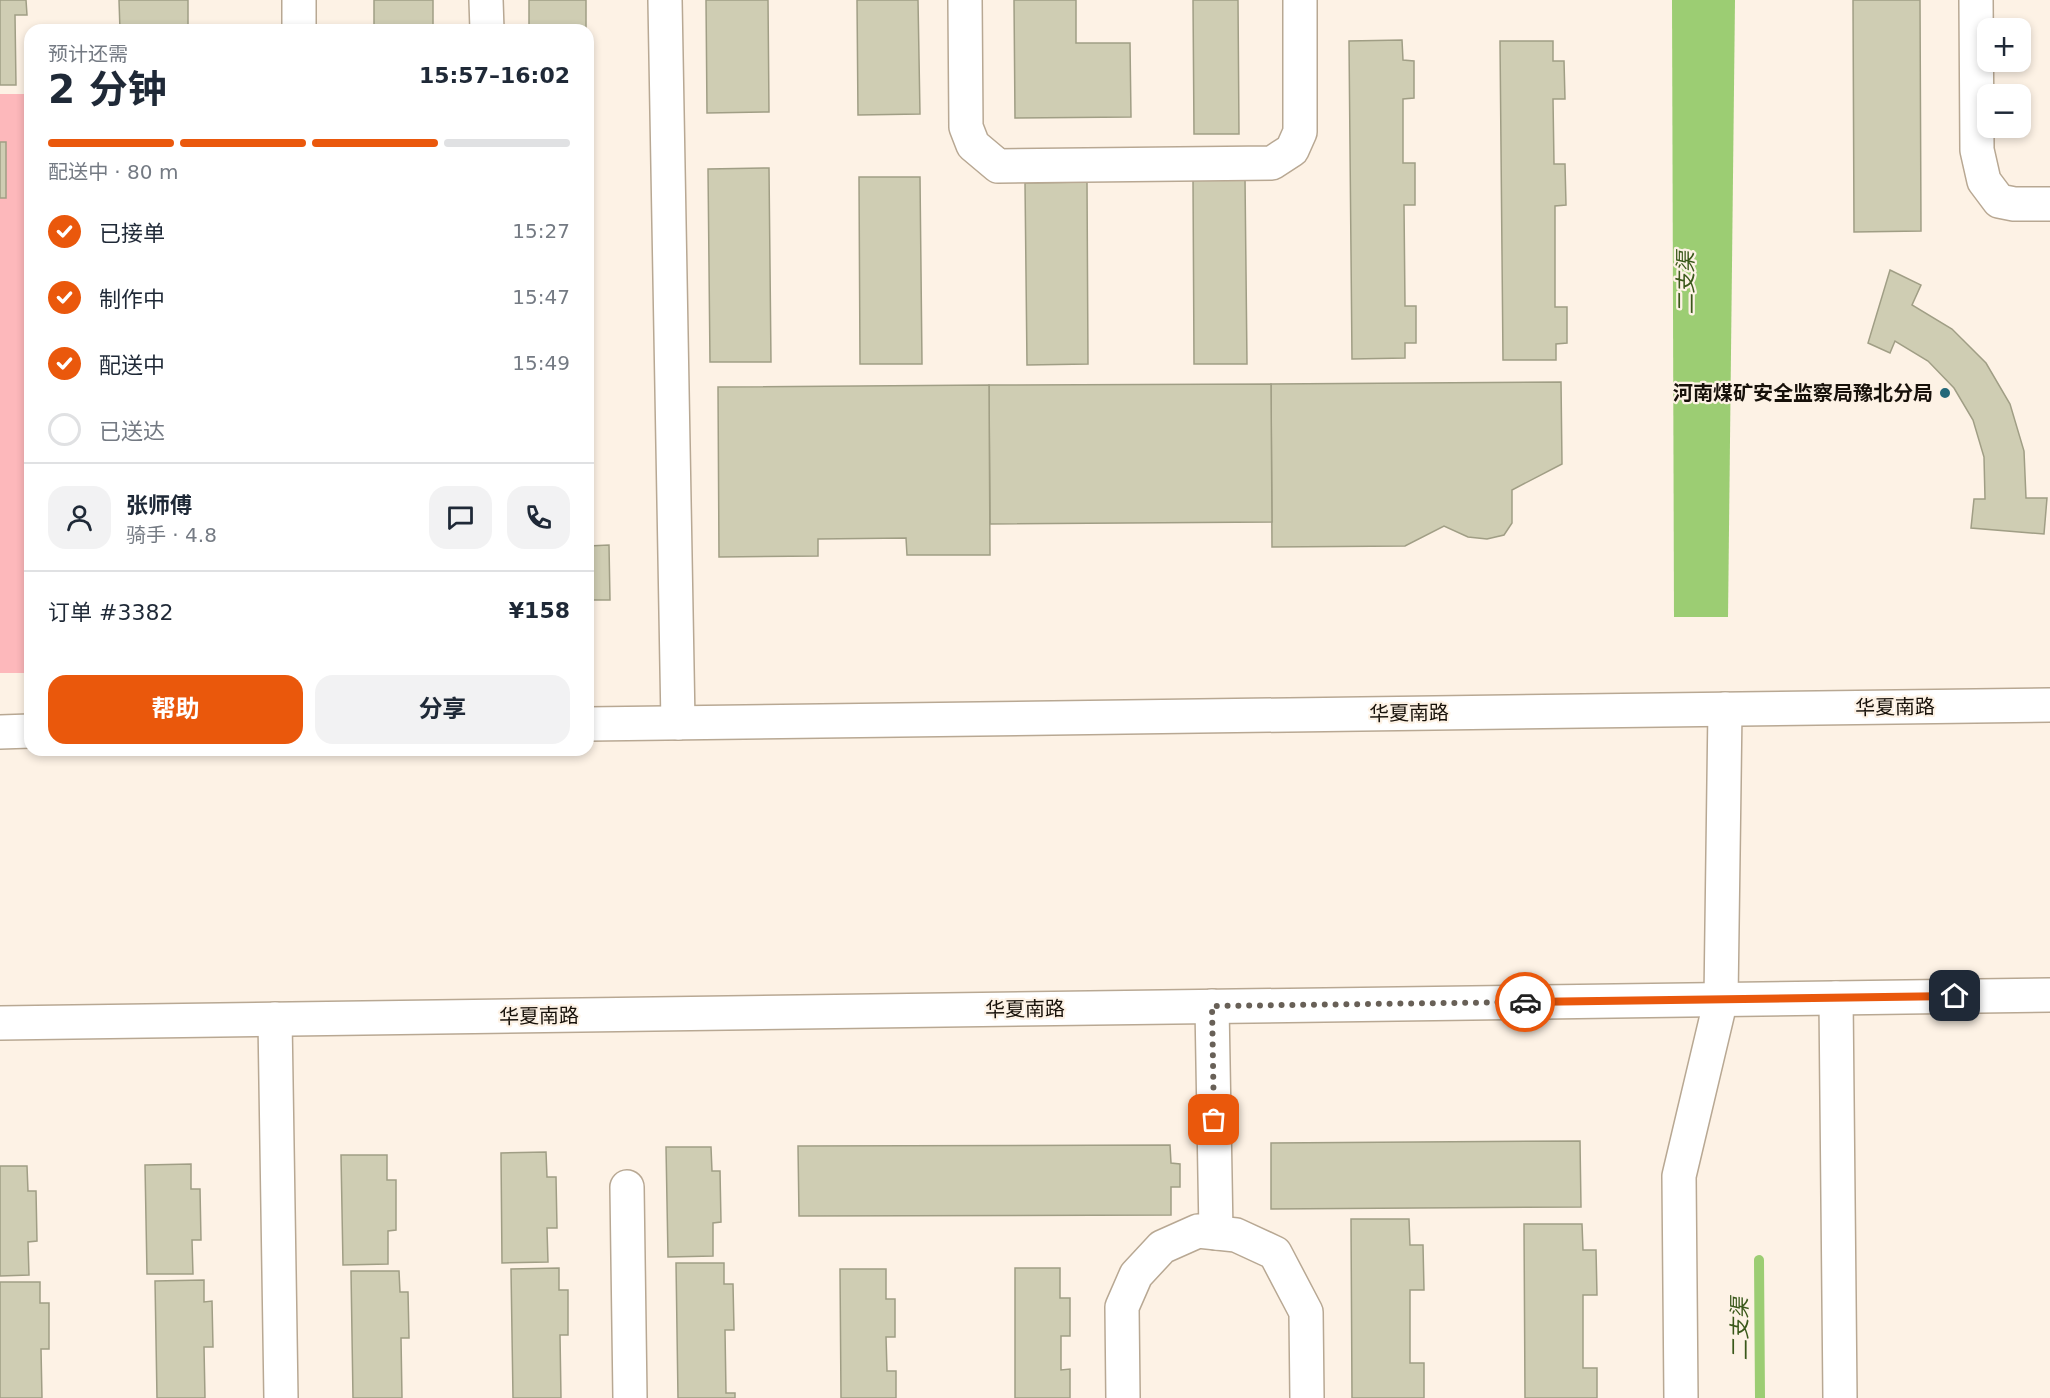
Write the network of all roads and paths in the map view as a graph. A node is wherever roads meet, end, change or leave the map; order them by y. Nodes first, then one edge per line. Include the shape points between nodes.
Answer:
1 (299, 0) edge
2 (486, 0) edge
3 (665, 0) edge
4 (965, 0) edge
5 (1300, 0) edge
6 (1976, 0) edge
7 (299, 24) edge
8 (487, 24) edge
9 (2050, 204) edge
10 (2050, 705) edge
11 (1725, 709) junction
12 (678, 723) junction
13 (594, 724) edge
14 (24, 731) edge
15 (0, 732) edge
16 (2050, 995) edge
17 (1836, 998) junction
18 (1721, 999) junction
19 (1212, 1006) junction
20 (275, 1019) junction
21 (0, 1023) edge
22 (627, 1187) dead end
23 (1216, 1233) junction
24 (281, 1398) edge
25 (630, 1398) edge
26 (1123, 1398) edge
27 (1308, 1398) edge
28 (1681, 1398) edge
29 (1840, 1398) edge

1 - 7 street
2 - 8 street
3 - 12 street
4 - 5 street via 966,127 973,145 998,166 1272,163 1292,150 1300,132
6 - 9 street via 1977,150 1984,181 1999,201
10 - 11 street, 华夏南路
11 - 12 street, 华夏南路
11 - 18 street
12 - 13 street, 华夏南路
14 - 15 street
16 - 17 street, 华夏南路
17 - 18 street, 华夏南路
17 - 29 street
18 - 19 street, 华夏南路
18 - 28 street via 1679,1176
19 - 20 street, 华夏南路
19 - 23 street
20 - 21 street, 华夏南路
20 - 24 street
22 - 25 street
23 - 26 street via 1198,1231 1162,1247 1136,1275 1122,1307
23 - 27 street via 1236,1235 1275,1253 1306,1312

